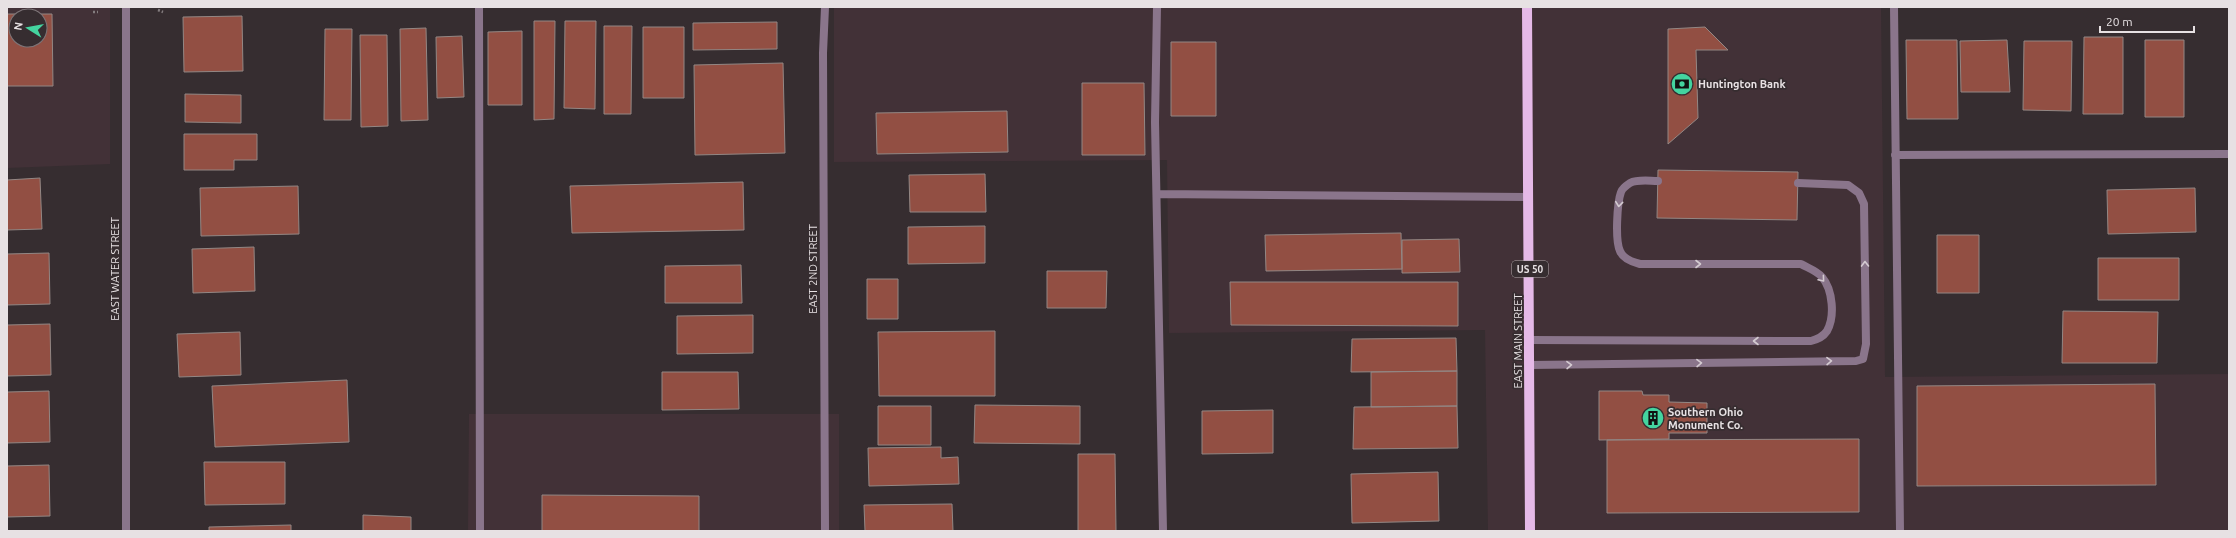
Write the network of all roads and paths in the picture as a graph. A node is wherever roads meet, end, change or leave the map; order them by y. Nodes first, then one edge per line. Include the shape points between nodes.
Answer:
1 (126, 7) edge
2 (479, 7) edge
3 (825, 7) edge
4 (1158, 7) edge
5 (1527, 7) edge
6 (1894, 7) edge
7 (158, 10) dead end
8 (93, 12) dead end
9 (98, 12) dead end
10 (163, 12) dead end
11 (2229, 154) edge
12 (1895, 155) junction
13 (1658, 181) dead end
14 (1798, 183) dead end
15 (1157, 194) junction
16 (1530, 196) junction
17 (1530, 340) junction
18 (1530, 365) junction
19 (126, 531) edge
20 (480, 531) edge
21 (825, 531) edge
22 (1163, 531) edge
23 (1530, 531) edge
24 (1900, 531) edge

1 - 19 street, EAST WATER STREET
2 - 20 street
3 - 21 street, EAST 2ND STREET
4 - 15 street via 1155,122
5 - 16 main road, EAST MAIN STREET / US 50
6 - 12 street
7 - 10 path
8 - 9 path
11 - 12 street
12 - 24 street
13 -> 17 street via 1630,183 1622,190 1618,203 1618,242 1625,258 1640,264 1801,264 1822,277 1830,290 1831,316 1827,331 1822,337 1811,341
18 -> 14 street via 1863,359 1866,344 1864,204 1859,193 1848,186
15 - 16 street
15 - 22 street
16 - 17 main road, EAST MAIN STREET / US 50
17 - 18 main road, EAST MAIN STREET / US 50
18 - 23 main road, EAST MAIN STREET / US 50

